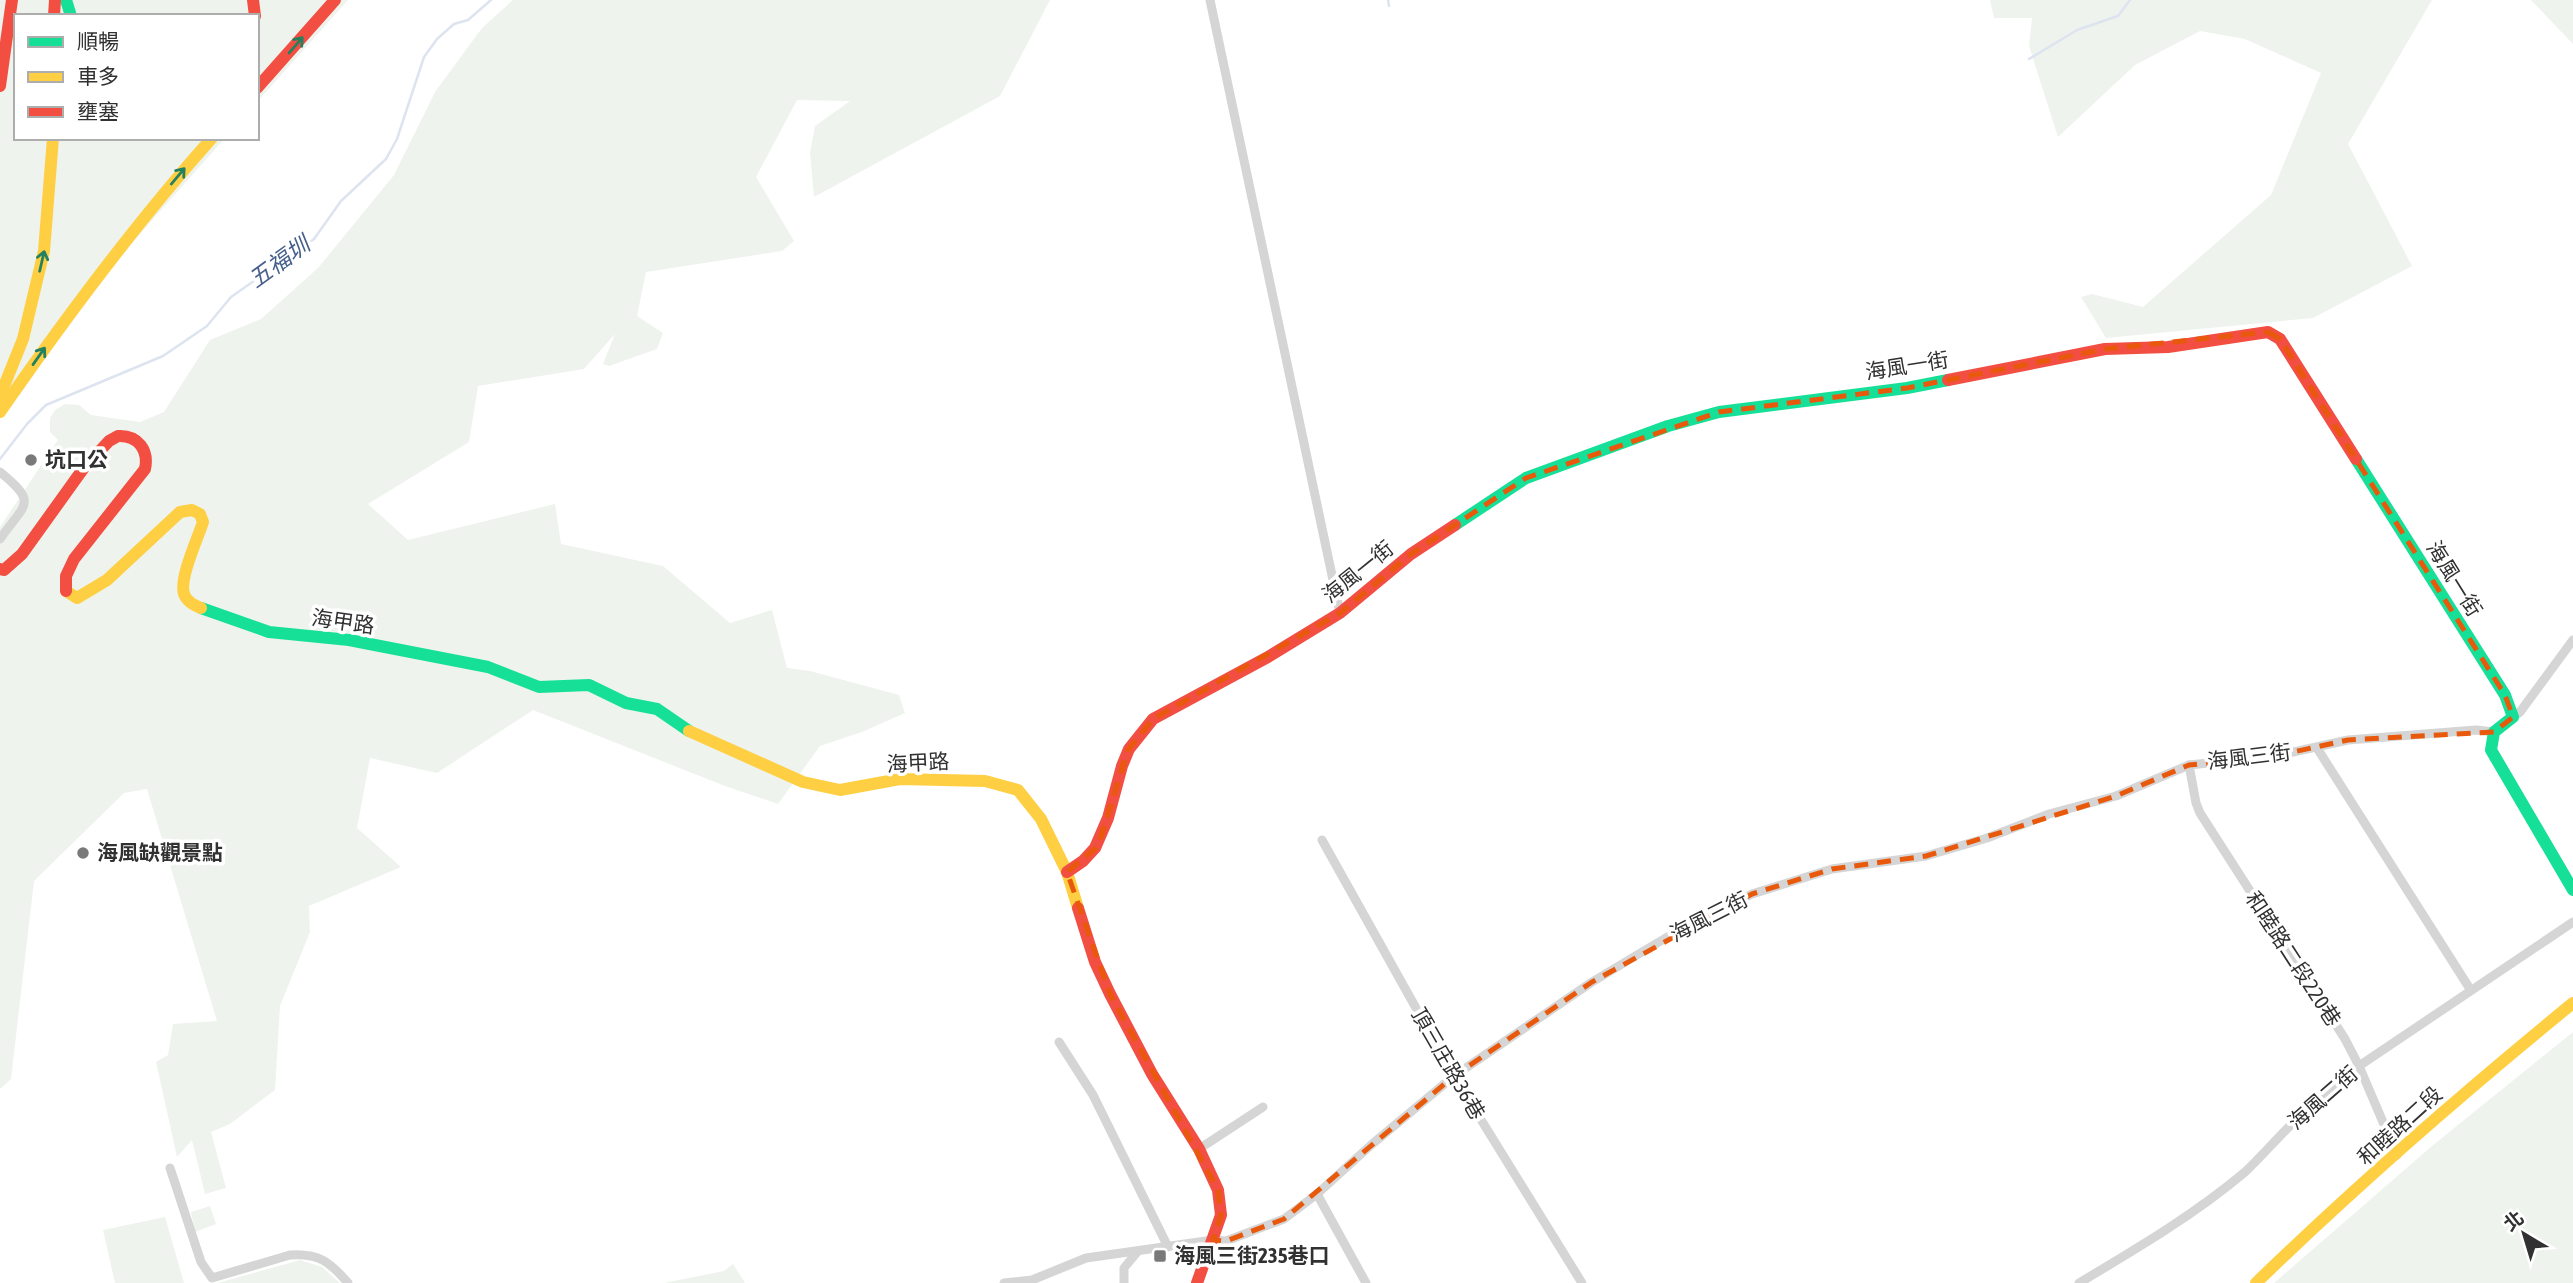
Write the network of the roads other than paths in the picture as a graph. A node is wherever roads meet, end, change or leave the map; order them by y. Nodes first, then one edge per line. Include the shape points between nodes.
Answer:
1 (12, 0) edge
2 (335, 0) edge
3 (1210, 0) edge
4 (0, 86) edge
5 (259, 86) edge
6 (53, 140) edge
7 (210, 140) edge
8 (0, 396) edge
9 (0, 412) edge
10 (0, 472) edge
11 (0, 539) edge
12 (0, 569) edge
13 (1340, 614) junction
14 (2573, 640) edge
15 (2513, 717) junction
16 (2494, 732) junction
17 (2317, 748) junction
18 (2189, 765) junction
19 (1322, 840) dead end
20 (1067, 872) junction
21 (2573, 890) edge
22 (2573, 922) edge
23 (2470, 989) junction
24 (2573, 1003) edge
25 (1059, 1042) dead end
26 (2359, 1066) junction
27 (1454, 1076) junction
28 (1264, 1107) dead end
29 (1199, 1149) junction
30 (2396, 1155) junction
31 (170, 1168) dead end
32 (1317, 1194) junction
33 (1213, 1240) junction
34 (1168, 1247) junction
35 (1138, 1251) junction
36 (1032, 1281) edge
37 (348, 1283) edge
38 (1004, 1283) edge
39 (1124, 1283) edge
40 (1196, 1283) edge
41 (1366, 1283) edge
42 (1583, 1283) edge
43 (2079, 1283) edge
44 (2256, 1283) edge

1 - 4 main road
5 -> 2 main road
3 - 13 street
8 -> 6 main road via 23,339 44,251
9 -> 7 main road via 113,254
10 - 11 street via 25,497
12 - 20 main road, 海甲路 via 12,566 22,554 97,451 116,436 128,436 142,445 145,469 74,559 63,584 67,593 77,598 107,580 180,512 196,510 203,522 183,581 191,604 269,632 349,640 488,667 539,687 589,684 626,703 657,709 694,734 803,782 840,790 900,779 985,781 1018,790 1041,819
13 - 15 main road, 海風一街 via 1411,554 1526,478 1668,426 1719,412 1907,388 2105,349 2168,347 2268,332 2280,339 2505,695
13 - 20 main road, 海風一街 via 1153,719 1128,750 1098,846 1084,863
14 - 15 street
15 - 16 main road
16 - 17 street, 海風三街 via 2348,740
16 - 21 main road via 2491,750
17 - 18 street, 海風三街
17 - 23 street
18 - 26 street, 和睦路二段220巷 via 2200,813
18 - 27 street, 海風三街 via 2116,796 2049,814 1987,838 1926,856 1832,869 1752,894 1614,968
19 - 27 street, 頂三庄路36巷
20 - 29 main road via 1100,973 1152,1074
22 - 23 street, 海風二街
23 - 26 street, 海風二街
24 - 30 main road, 和睦路二段
25 - 34 street via 1093,1095
26 - 30 street, 和睦路二段220巷
26 - 43 street, 海風二街 via 2210,1199
27 - 32 street, 海風三街
27 - 42 street, 頂三庄路36巷
28 - 29 street
29 - 33 main road via 1219,1189 1221,1215
30 - 44 main road, 和睦路二段
31 - 37 street via 201,1262 212,1278 303,1254 333,1265
32 - 33 street, 海風三街 via 1272,1226 1226,1241
32 - 41 street
33 - 34 street, 海風三街
33 - 40 main road
34 - 35 street, 海風三街
35 - 36 street, 海風三街 via 1086,1258
35 - 39 street via 1124,1268
36 - 38 street, 海風三街

